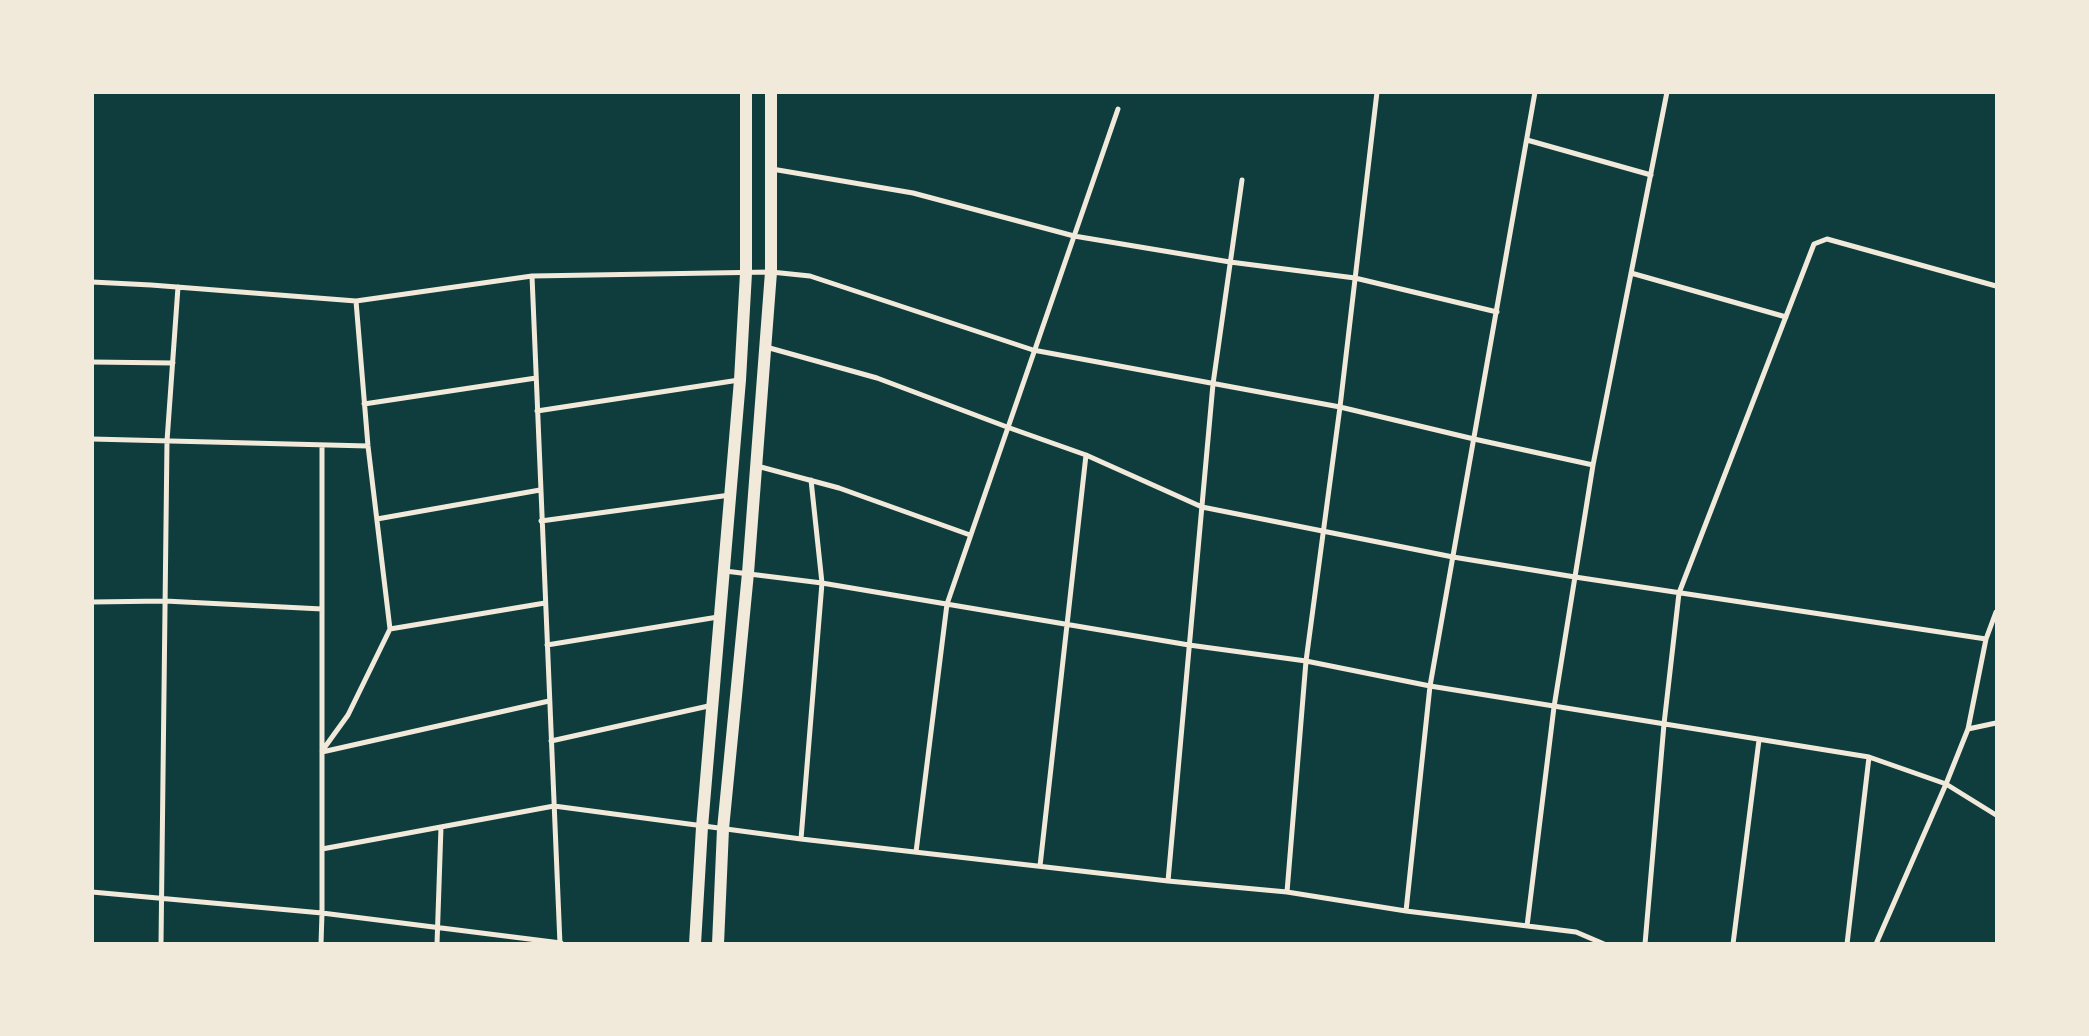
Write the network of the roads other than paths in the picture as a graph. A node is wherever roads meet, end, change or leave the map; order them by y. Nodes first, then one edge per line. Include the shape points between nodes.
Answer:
1 (746, 92) edge
2 (771, 92) edge
3 (1376, 92) edge
4 (1535, 92) edge
5 (1667, 92) edge
6 (1118, 109) dead end
7 (1526, 140) junction
8 (772, 169) junction
9 (1651, 176) junction
10 (1242, 180) dead end
11 (1074, 236) junction
12 (1230, 262) junction
13 (771, 272) junction
14 (746, 273) junction
15 (1632, 273) junction
16 (532, 276) junction
17 (1355, 278) junction
18 (92, 282) edge
19 (1996, 286) edge
20 (178, 288) junction
21 (356, 301) junction
22 (1496, 312) junction
23 (1786, 317) junction
24 (765, 347) junction
25 (1033, 350) junction
26 (92, 362) edge
27 (173, 363) junction
28 (536, 378) junction
29 (740, 380) junction
30 (1213, 384) junction
31 (364, 404) junction
32 (1340, 407) junction
33 (537, 411) junction
34 (1007, 427) junction
35 (92, 439) edge
36 (1474, 440) junction
37 (167, 441) junction
38 (322, 445) junction
39 (368, 446) junction
40 (1086, 455) junction
41 (1594, 465) junction
42 (756, 466) junction
43 (811, 480) junction
44 (540, 490) junction
45 (730, 495) junction
46 (1202, 507) junction
47 (377, 519) junction
48 (541, 521) junction
49 (1323, 532) junction
50 (970, 535) junction
51 (1454, 557) junction
52 (724, 571) junction
53 (748, 573) junction
54 (1575, 577) junction
55 (822, 583) junction
56 (1679, 593) junction
57 (165, 601) junction
58 (92, 602) edge
59 (545, 603) junction
60 (947, 604) junction
61 (322, 610) junction
62 (1996, 612) edge
63 (721, 617) junction
64 (1066, 624) junction
65 (390, 629) junction
66 (1986, 639) junction
67 (547, 645) junction
68 (1189, 645) junction
69 (1306, 661) junction
70 (1430, 686) junction
71 (549, 701) junction
72 (713, 705) junction
73 (1554, 707) junction
74 (1996, 723) edge
75 (1664, 724) junction
76 (1968, 729) junction
77 (1759, 740) junction
78 (551, 741) junction
79 (322, 752) junction
80 (1869, 757) junction
81 (1946, 784) junction
82 (554, 806) junction
83 (1996, 815) edge
84 (441, 826) junction
85 (702, 827) junction
86 (723, 829) junction
87 (802, 839) junction
88 (322, 849) junction
89 (916, 852) junction
90 (1040, 866) junction
91 (1168, 881) junction
92 (92, 892) edge
93 (1287, 892) junction
94 (161, 898) junction
95 (1406, 911) junction
96 (322, 913) junction
97 (1527, 926) junction
98 (436, 928) junction
99 (1594, 941) edge
100 (561, 943) edge
101 (161, 944) edge
102 (321, 944) edge
103 (437, 944) edge
104 (695, 944) edge
105 (718, 944) edge
106 (1604, 944) edge
107 (1645, 944) edge
108 (1734, 944) edge
109 (1847, 944) edge
110 (1876, 944) edge

1 - 14 main road
2 - 8 main road
3 - 17 street
4 - 7 street
5 - 9 street
6 - 11 street
7 - 9 street
7 - 22 street
8 - 11 street via 913,193
8 - 13 main road
9 - 15 street
10 - 12 street
11 - 12 street
11 - 25 street
12 - 17 street
12 - 30 street
13 - 14 street
13 - 24 main road
13 - 25 street via 810,276
14 - 16 street
14 - 29 main road
15 - 23 street
15 - 41 street
16 - 21 street
16 - 28 street
17 - 22 street
17 - 32 street
18 - 20 street
19 - 23 street via 1827,239 1814,244
20 - 21 street
20 - 27 street
21 - 31 street
22 - 36 street
23 - 56 street
24 - 34 street via 876,378
24 - 42 main road
25 - 30 street
25 - 34 street
26 - 27 street
27 - 37 street
28 - 31 street
28 - 33 street
29 - 33 street
29 - 45 main road
30 - 32 street
30 - 46 street
31 - 39 street
32 - 36 street
32 - 49 street
33 - 44 street
34 - 40 street
34 - 50 street
35 - 37 street
36 - 41 street
36 - 51 street
37 - 38 street
37 - 57 street
38 - 39 street
38 - 61 street
39 - 47 street
40 - 46 street
40 - 64 street
41 - 54 street
42 - 43 street
42 - 53 main road
43 - 50 street
43 - 55 street
44 - 47 street
44 - 48 street
45 - 48 street
45 - 52 main road
46 - 49 street
46 - 68 street
47 - 65 street
48 - 59 street
49 - 51 street
49 - 69 street
50 - 60 street
51 - 54 street
51 - 70 street
52 - 53 street
52 - 63 main road
53 - 55 street
53 - 86 main road
54 - 56 street
54 - 73 street
55 - 60 street
55 - 87 street
56 - 66 street
56 - 75 street
57 - 58 street
57 - 61 street
57 - 94 street
59 - 65 street
59 - 67 street
60 - 64 street
60 - 89 street
61 - 79 street
62 - 66 street
63 - 67 street
63 - 72 main road
64 - 68 street
64 - 90 street
65 - 79 street via 348,714
66 - 76 street
67 - 71 street
68 - 69 street
68 - 91 street
69 - 70 street
69 - 93 street
70 - 73 street
70 - 95 street
71 - 78 street
71 - 79 street
72 - 78 street
72 - 85 main road
73 - 75 street
73 - 97 street
74 - 76 street
75 - 77 street
75 - 107 street
76 - 81 street
77 - 80 street
77 - 108 street
78 - 82 street
79 - 88 street
80 - 81 street
80 - 109 street
81 - 83 street
81 - 110 street
82 - 84 street
82 - 85 street
82 - 100 street
84 - 88 street
84 - 98 street
85 - 86 street
85 - 104 main road
86 - 87 street
86 - 105 main road
87 - 89 street
88 - 96 street
89 - 90 street
90 - 91 street
91 - 93 street
92 - 94 street
93 - 95 street
94 - 96 street
94 - 101 street
95 - 97 street
96 - 98 street
96 - 102 street
97 - 99 street via 1576,932
98 - 100 street
98 - 103 street
99 - 106 street

